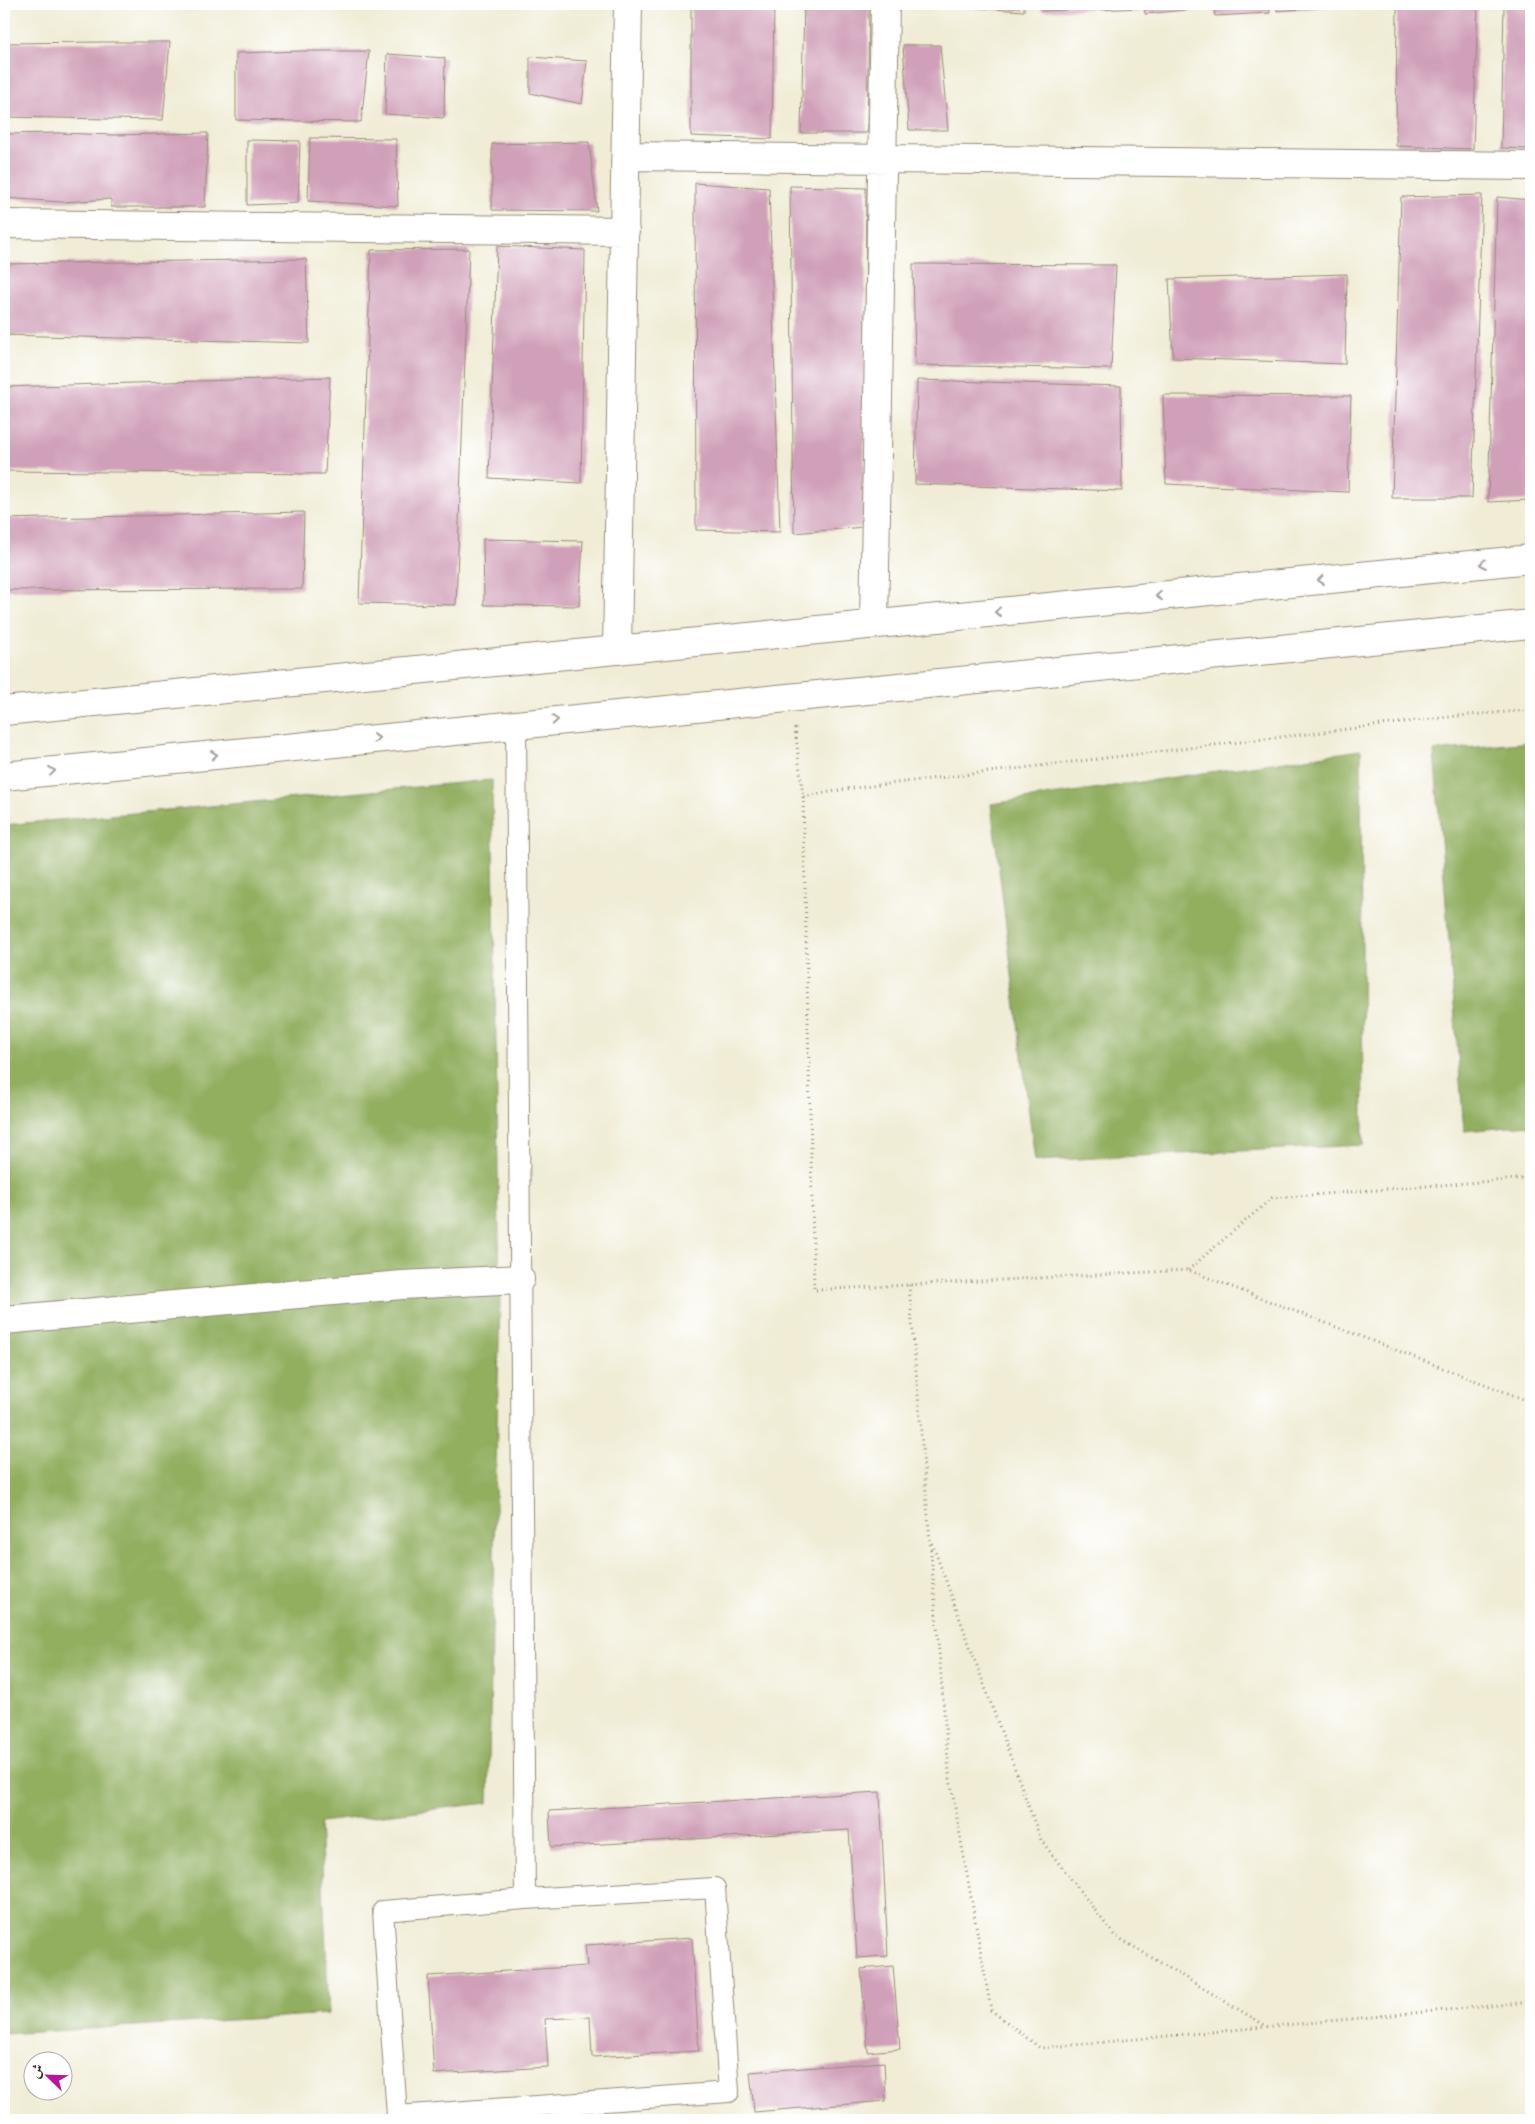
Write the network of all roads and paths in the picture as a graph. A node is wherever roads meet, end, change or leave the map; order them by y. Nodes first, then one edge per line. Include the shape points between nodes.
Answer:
1 (628, 4) edge
2 (885, 4) edge
3 (626, 156) junction
4 (883, 159) junction
5 (1531, 166) edge
6 (4, 224) edge
7 (625, 231) junction
8 (1531, 559) edge
9 (874, 624) junction
10 (1531, 624) edge
11 (617, 650) junction
12 (792, 698) junction
13 (1531, 710) edge
14 (4, 711) edge
15 (516, 724) junction
16 (4, 776) edge
17 (803, 797) junction
18 (1531, 1178) edge
19 (1188, 1270) junction
20 (520, 1279) junction
21 (908, 1285) junction
22 (4, 1320) edge
23 (1531, 1402) edge
24 (930, 1538) junction
25 (525, 1900) junction
26 (1531, 2002) edge
27 (1268, 2027) junction

1 - 3 street
2 - 4 street
3 - 4 street
3 - 7 street
4 - 5 street
4 - 9 street
6 - 7 street
7 - 11 street
8 -> 9 street
9 - 11 street
10 - 12 street
11 - 14 street
15 -> 12 street
12 - 17 path
13 - 17 path via 846,789
16 -> 15 street
15 - 20 lane
17 - 21 path via 814,1290
18 - 19 path via 1272,1198
19 - 21 path
19 - 23 path
20 - 22 street
20 - 25 lane
21 - 24 path
24 - 27 path via 1041,1840 1114,1935
24 - 27 path via 949,1772 991,2010 1040,2048
25 - 25 lane via 383,1911 397,2116 729,2092 715,1888
26 - 27 path

